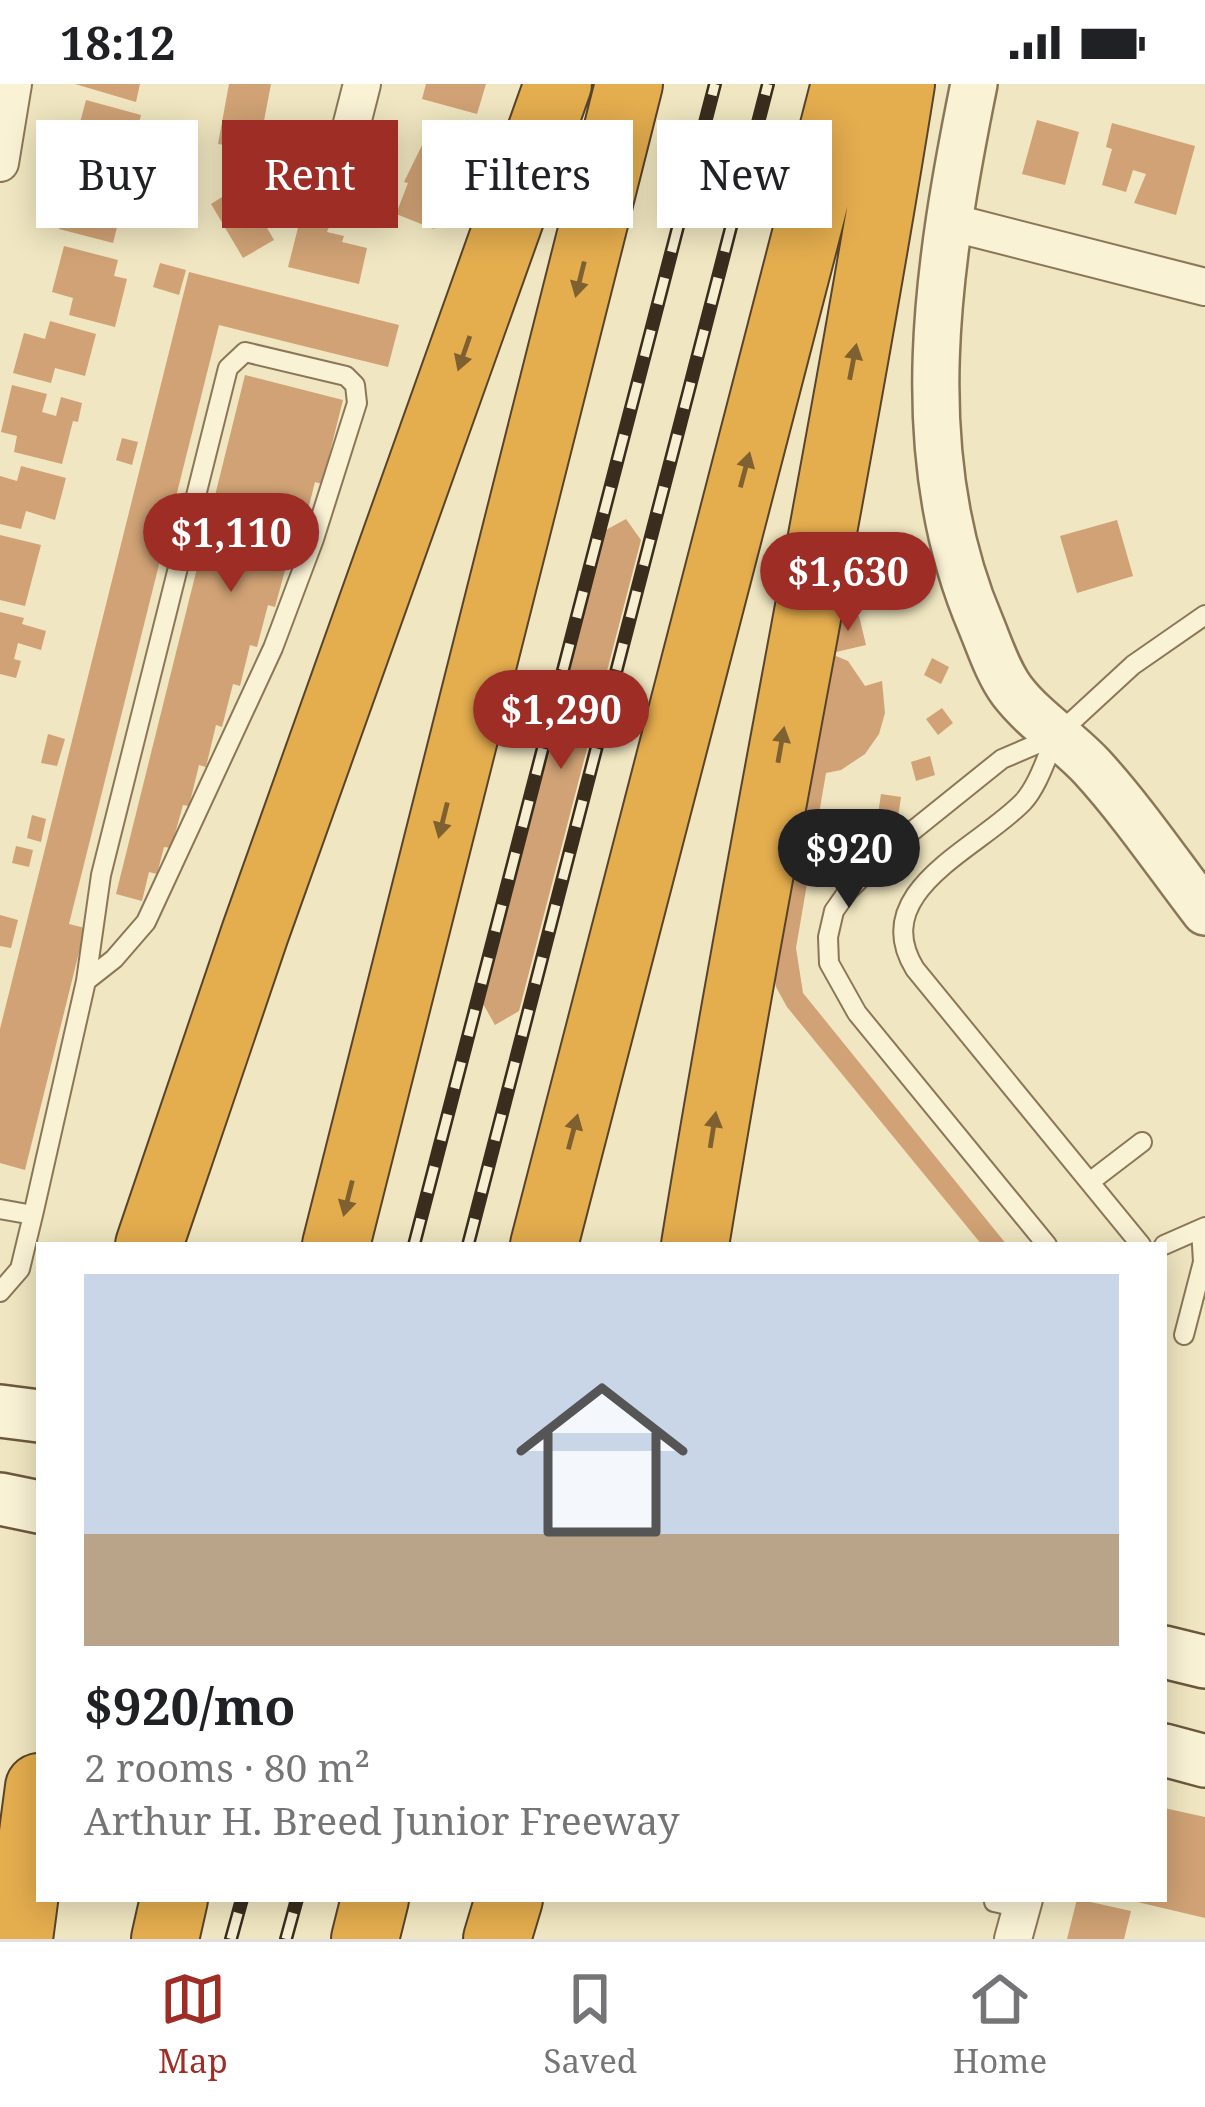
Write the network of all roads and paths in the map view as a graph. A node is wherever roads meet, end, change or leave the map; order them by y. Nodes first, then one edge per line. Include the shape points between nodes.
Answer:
1 (13, 84) edge
2 (362, 84) edge
3 (558, 84) edge
4 (629, 84) edge
5 (844, 84) edge
6 (901, 84) edge
7 (974, 84) edge
8 (353, 120) edge
9 (0, 163) edge
10 (950, 222) junction
11 (1205, 287) edge
12 (1205, 614) edge
13 (1056, 736) junction
14 (1205, 912) edge
15 (86, 981) junction
16 (1142, 1142) dead end
17 (1091, 1180) junction
18 (0, 1209) edge
19 (33, 1215) junction
20 (1203, 1228) edge
21 (150, 1242) edge
22 (337, 1242) edge
23 (545, 1242) edge
24 (695, 1242) edge
25 (1045, 1242) edge
26 (1139, 1242) edge
27 (1167, 1244) edge
28 (0, 1292) edge
29 (1184, 1335) dead end
30 (0, 1411) edge
31 (36, 1416) edge
32 (0, 1499) edge
33 (36, 1506) edge
34 (1167, 1653) edge
35 (1205, 1662) edge
36 (1167, 1751) edge
37 (1205, 1761) edge
38 (36, 1809) edge
39 (173, 1902) edge
40 (375, 1902) edge
41 (508, 1902) edge
42 (19, 1939) edge
43 (165, 1939) edge
44 (365, 1939) edge
45 (497, 1939) edge

1 - 9 street
2 - 8 street
3 -> 21 highway
4 -> 22 highway
23 -> 5 highway
24 -> 6 highway
7 - 10 street
10 - 11 street
10 - 13 street via 935,382 948,526 971,602 1012,690
12 - 13 lane via 1133,664
13 - 14 street via 1091,766
13 - 17 lane via 1026,800 907,904 902,938 915,969
13 - 25 lane via 1001,759 890,849 848,891 827,937 829,963 857,1013
15 - 15 lane via 100,875 228,368 245,352 346,376 357,403 273,648 146,922
15 - 19 lane
16 - 17 lane
17 - 26 lane
18 - 19 lane
19 - 28 lane via 20,1270
20 - 27 lane
20 - 29 lane
30 - 31 main road
32 - 33 main road
34 - 35 main road
36 - 37 main road
38 - 42 highway
39 - 43 highway
40 - 44 highway
41 - 45 highway

